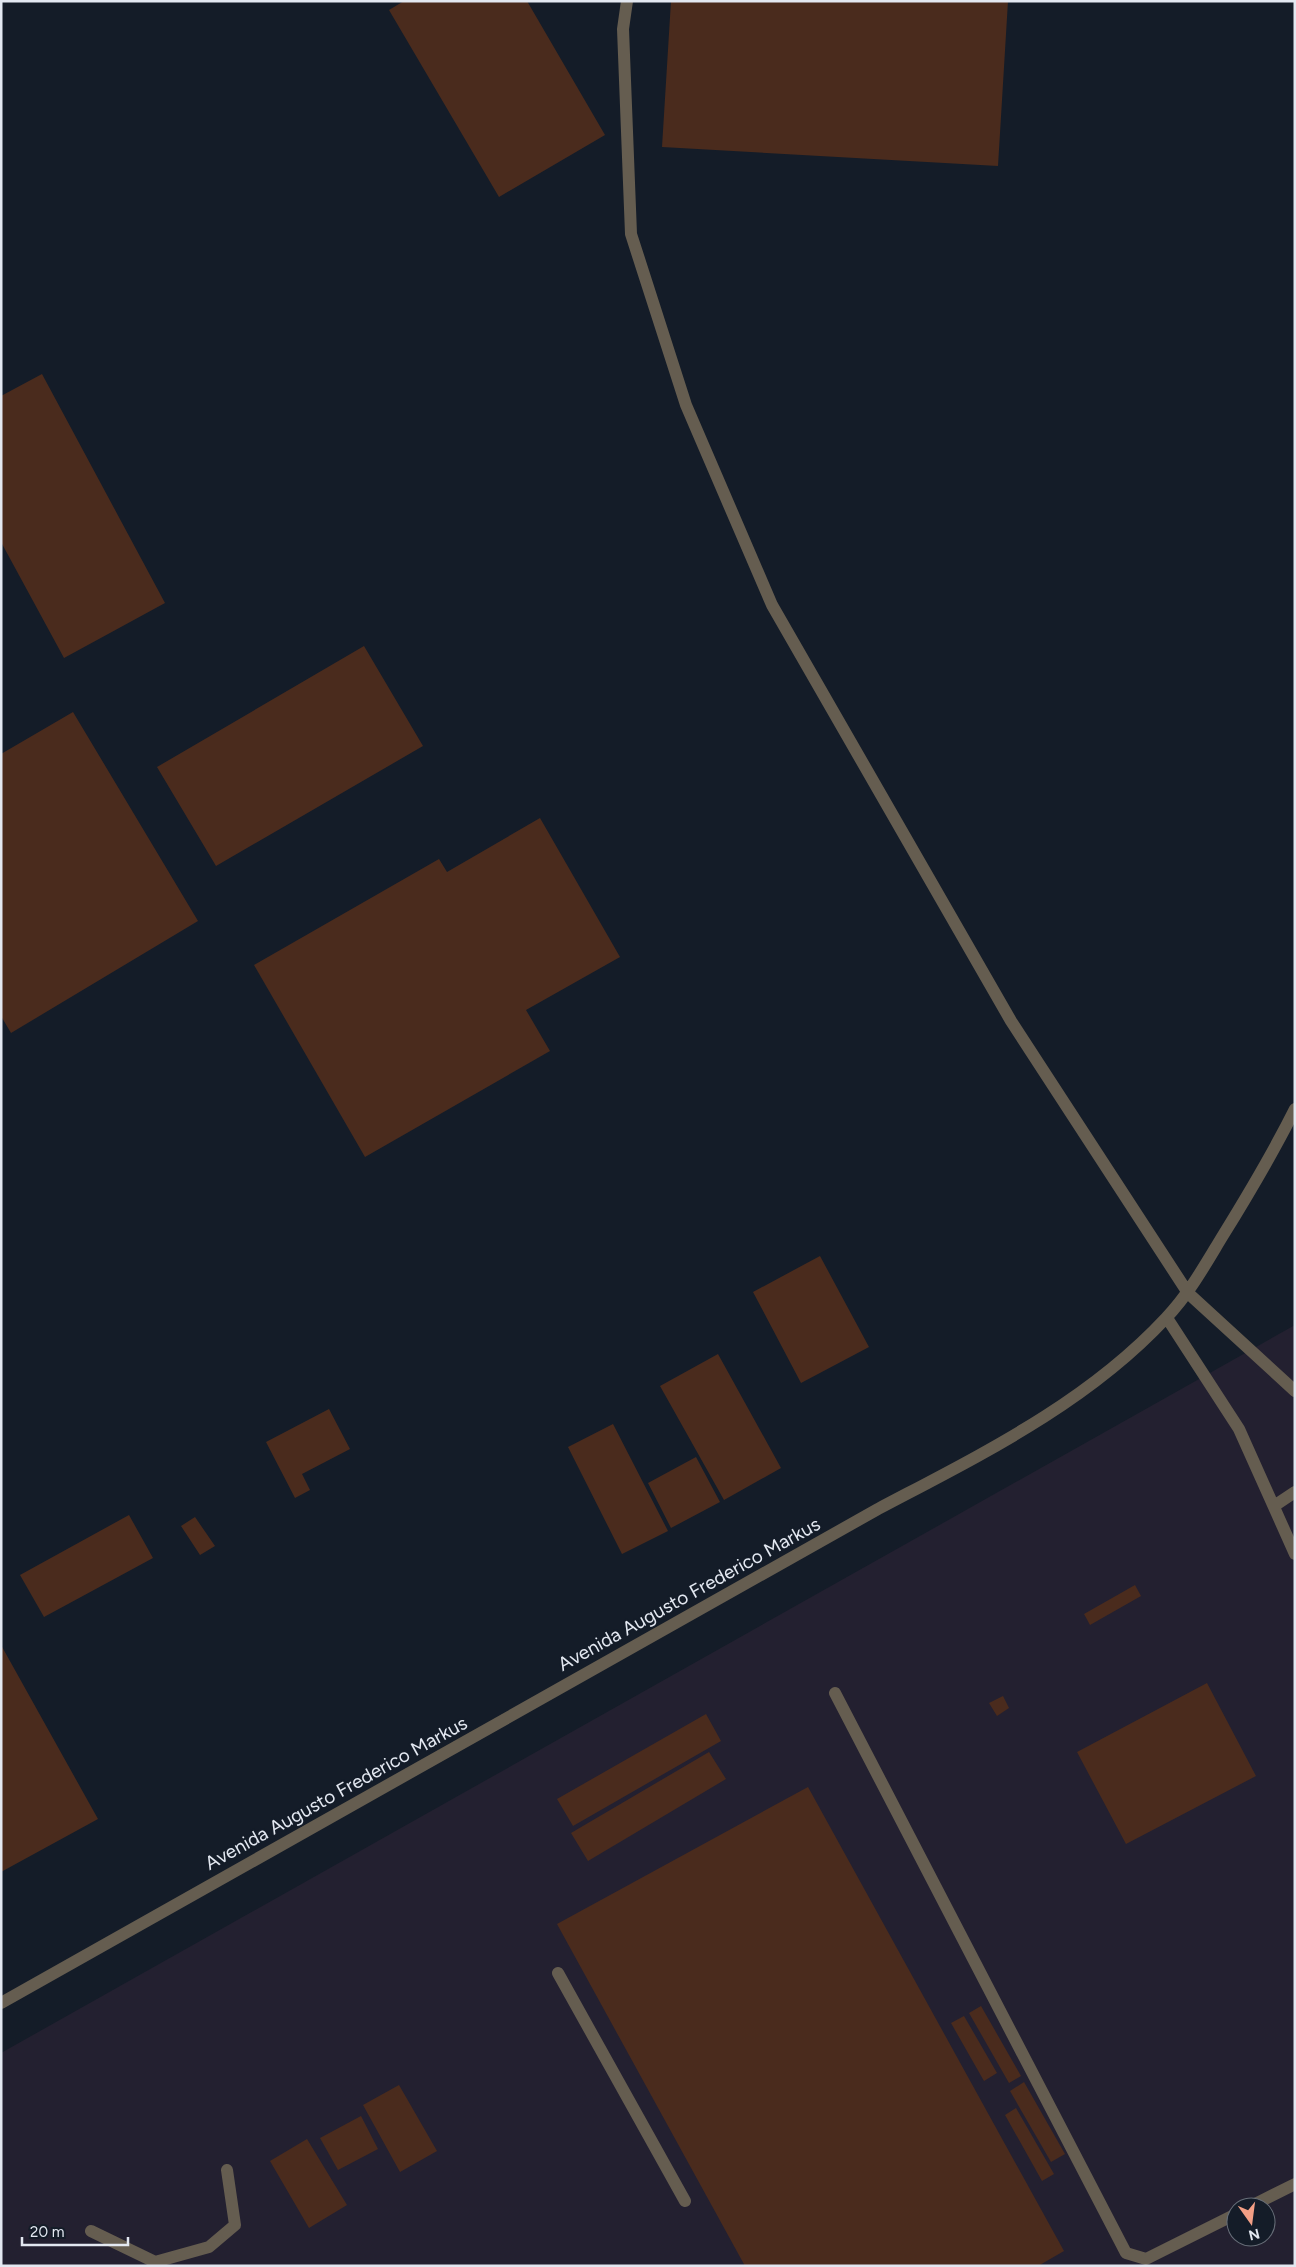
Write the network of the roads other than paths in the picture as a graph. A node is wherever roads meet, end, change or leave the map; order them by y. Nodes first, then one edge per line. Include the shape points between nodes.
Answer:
1 (628, 1) edge
2 (1295, 1109) edge
3 (1188, 1292) junction
4 (1167, 1318) junction
5 (1295, 1391) edge
6 (1295, 1492) edge
7 (1274, 1506) junction
8 (1295, 1554) edge
9 (835, 1693) dead end
10 (558, 1973) dead end
11 (1, 2003) edge
12 (227, 2170) dead end
13 (1295, 2184) edge
14 (1269, 2197) edge
15 (685, 2201) dead end
16 (1226, 2219) edge
17 (92, 2231) dead end

1 - 3 street via 623,29 631,234 686,405 768,596 1011,1021
2 - 3 street, Avenida Augusto Frederico Markus via 1269,1161
3 - 4 street, Avenida Augusto Frederico Markus
3 - 5 street
4 - 7 street via 1239,1429
4 - 11 street, Avenida Augusto Frederico Markus via 1118,1366 1020,1433 869,1514
6 - 7 street
7 - 8 street
9 - 16 street via 1126,2254 1146,2259
10 - 15 street
12 - 17 street via 235,2225 209,2247 156,2262
13 - 14 street

